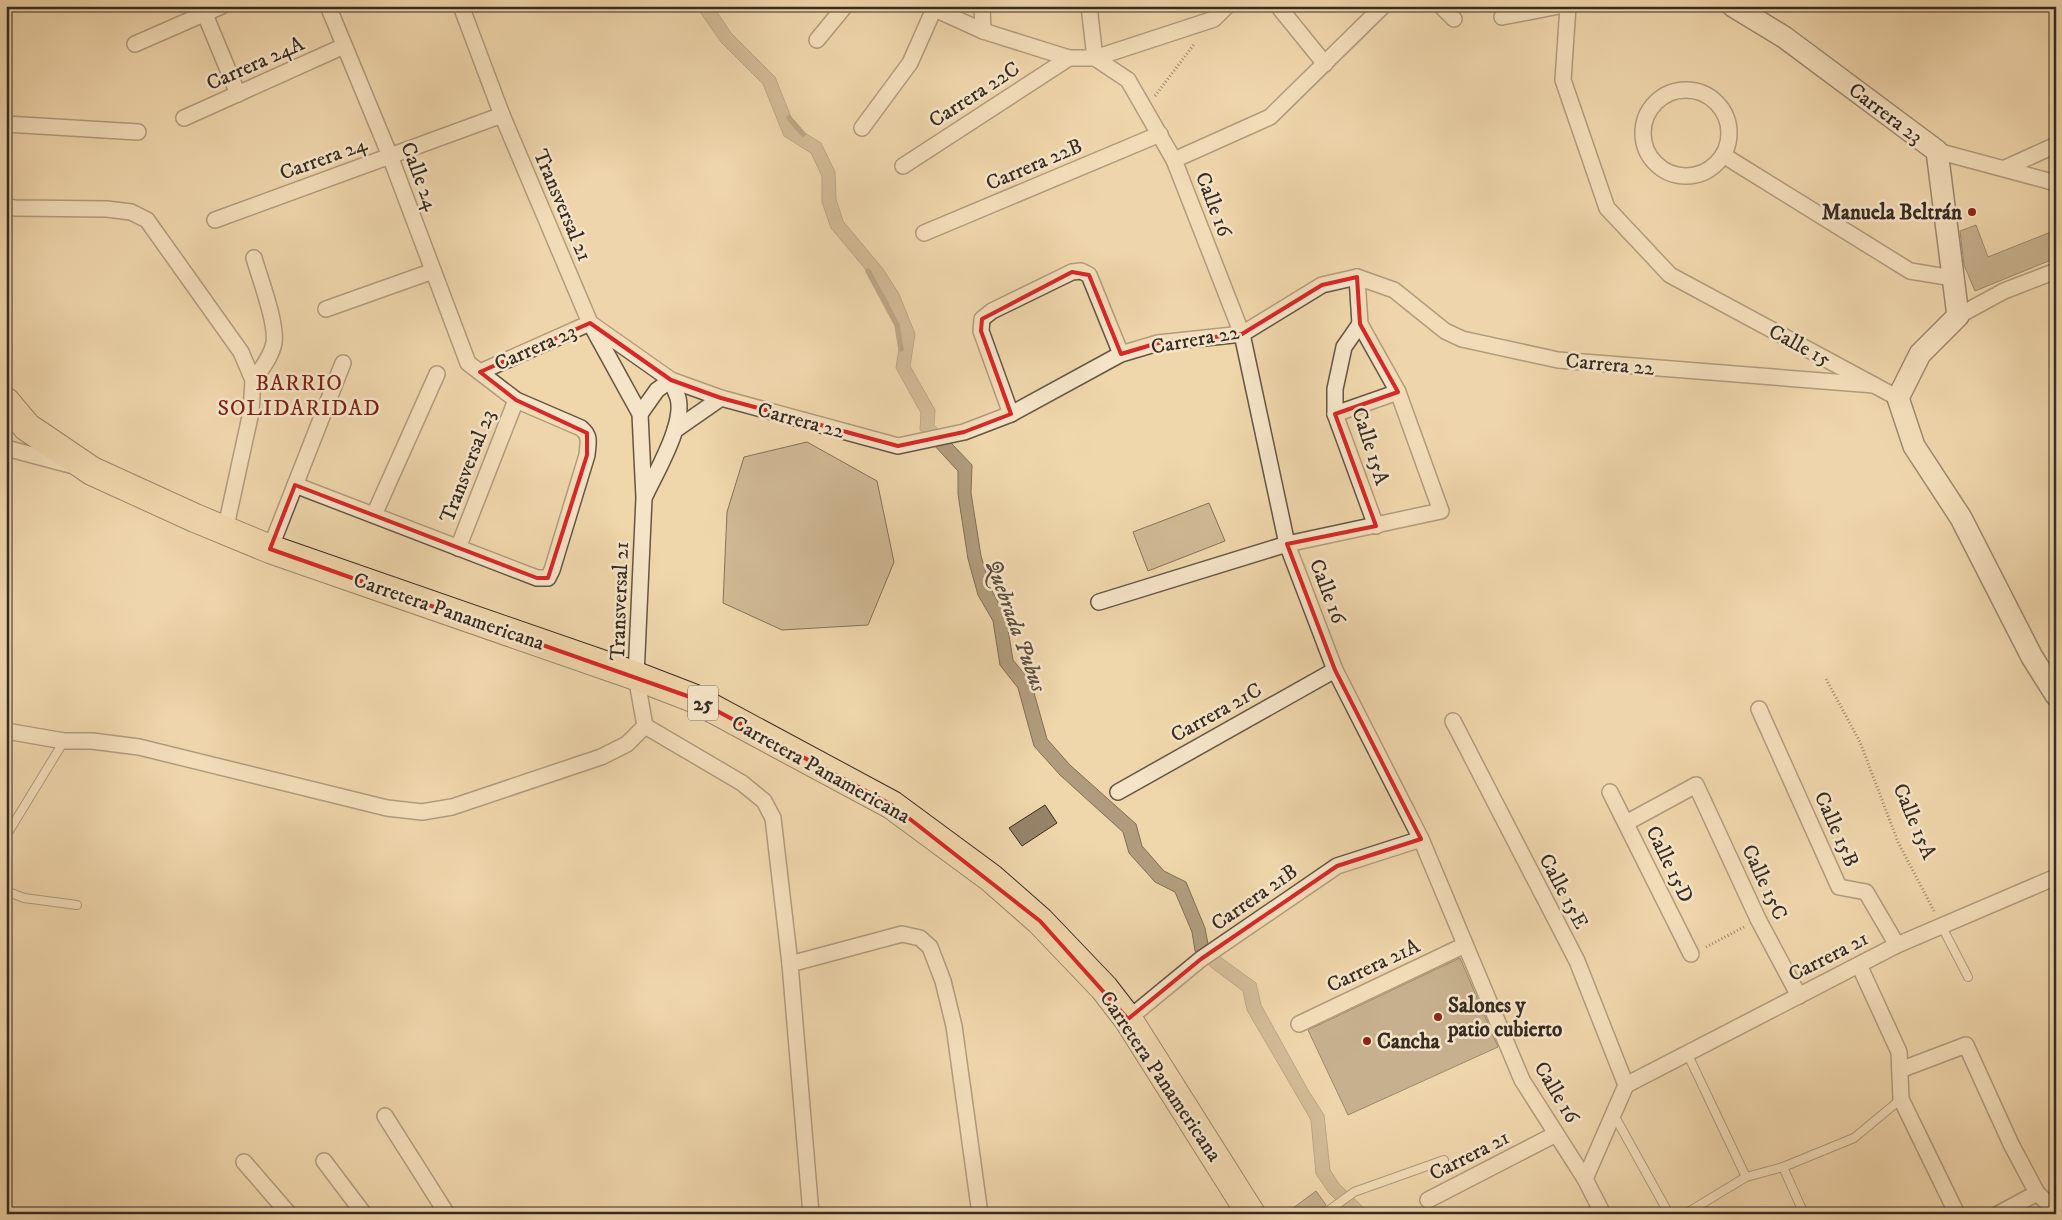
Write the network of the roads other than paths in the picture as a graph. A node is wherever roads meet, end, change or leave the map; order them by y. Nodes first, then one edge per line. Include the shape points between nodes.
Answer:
1 (222, 6) edge
2 (328, 6) edge
3 (461, 6) edge
4 (845, 6) edge
5 (982, 6) edge
6 (1089, 6) edge
7 (1227, 6) edge
8 (1278, 6) edge
9 (1383, 6) edge
10 (1441, 6) edge
11 (1559, 6) edge
12 (1568, 6) edge
13 (1733, 6) edge
14 (931, 7) edge
15 (193, 12) edge
16 (1502, 17) dead end
17 (1454, 19) dead end
18 (983, 31) junction
19 (817, 40) dead end
20 (135, 44) dead end
21 (344, 46) junction
22 (1069, 58) junction
23 (1095, 58) junction
24 (1325, 64) junction
25 (238, 94) junction
26 (502, 115) junction
27 (184, 118) dead end
28 (6, 124) edge
29 (862, 128) dead end
30 (138, 132) dead end
31 (1160, 134) junction
32 (2056, 145) edge
33 (1936, 151) junction
34 (1723, 155) junction
35 (390, 156) junction
36 (1174, 160) junction
37 (903, 166) dead end
38 (2005, 168) junction
39 (2056, 184) edge
40 (6, 206) edge
41 (215, 220) dead end
42 (924, 233) dead end
43 (254, 258) dead end
44 (433, 271) junction
45 (2056, 271) edge
46 (1358, 277) junction
47 (1953, 278) junction
48 (326, 309) dead end
49 (1958, 316) junction
50 (590, 323) junction
51 (1360, 324) junction
52 (1242, 334) junction
53 (1121, 354) junction
54 (343, 363) dead end
55 (474, 367) junction
56 (437, 374) dead end
57 (253, 380) junction
58 (671, 380) junction
59 (1874, 385) junction
60 (1398, 392) junction
61 (721, 398) junction
62 (1898, 398) junction
63 (516, 400) junction
64 (6, 402) edge
65 (640, 414) junction
66 (1011, 414) junction
67 (1335, 414) junction
68 (675, 430) junction
69 (6, 448) edge
70 (92, 472) junction
71 (295, 484) junction
72 (644, 498) junction
73 (374, 515) junction
74 (1376, 526) junction
75 (225, 531) junction
76 (1287, 544) junction
77 (458, 548) junction
78 (270, 549) junction
79 (1099, 602) dead end
80 (1335, 670) junction
81 (636, 676) junction
82 (2056, 694) edge
83 (1759, 709) dead end
84 (1452, 722) dead end
85 (646, 726) junction
86 (6, 731) edge
87 (64, 741) junction
88 (1118, 792) dead end
89 (1610, 792) dead end
90 (1626, 823) junction
91 (6, 836) edge
92 (1420, 840) junction
93 (2056, 878) edge
94 (6, 891) edge
95 (77, 905) dead end
96 (1941, 925) junction
97 (1465, 945) junction
98 (1897, 945) junction
99 (1691, 954) road end
100 (790, 964) junction
101 (1859, 965) junction
102 (1968, 977) dead end
103 (1799, 996) junction
104 (1128, 1019) junction
105 (1299, 1024) dead end
106 (1687, 1053) junction
107 (1900, 1070) junction
108 (1626, 1085) junction
109 (1902, 1099) junction
110 (1613, 1113) junction
111 (385, 1116) dead end
112 (1556, 1134) junction
113 (1444, 1160) dead end
114 (324, 1161) dead end
115 (244, 1162) dead end
116 (1782, 1167) junction
117 (1746, 1177) junction
118 (1585, 1179) junction
119 (2036, 1192) junction
120 (1428, 1200) dead end
121 (2056, 1211) edge
122 (289, 1214) edge
123 (364, 1214) edge
124 (447, 1214) edge
125 (811, 1214) edge
126 (980, 1214) edge
127 (1251, 1214) edge
128 (1324, 1214) edge
129 (1603, 1214) edge
130 (1669, 1214) edge
131 (1685, 1214) edge
132 (1804, 1214) edge
133 (1957, 1214) edge
134 (1998, 1214) edge

1 - 15 street
2 - 21 street, Calle 24
3 - 26 street, Transversal 21
4 - 19 street
5 - 18 street
6 - 23 street
7 - 23 street via 1214,19
8 - 24 street
9 - 24 street
10 - 17 street
11 - 16 street
12 - 59 street, Calle 15 via 1563,80 1607,208 1670,275
13 - 33 street, Carrera 23 via 1784,37
14 - 18 street
14 - 29 street via 910,63
15 - 20 street
15 - 25 street
18 - 22 street
21 - 25 street, Carrera 24A
21 - 35 street, Calle 24
22 - 23 street
22 - 37 street, Carrera 22C
23 - 31 street, Calle 16 via 1128,80
24 - 36 street via 1270,117
25 - 27 street, Carrera 24A
26 - 35 street, Carrera 24
26 - 50 street, Transversal 21
28 - 30 street
31 - 36 street, Calle 16
31 - 42 street, Carrera 22B
32 - 38 street
33 - 38 street, Carrera 23
33 - 47 street
34 - 34 street via 1729,134 1728,122 1708,96 1686,90 1675,91 1665,95 1649,111 1644,121 1644,143 1648,154 1664,170 1674,174 1696,174 1716,164
34 - 47 street via 1910,271
35 - 41 street, Carrera 24
35 - 44 street, Calle 24
36 - 52 street, Calle 16
38 - 39 street, Carrera 23
40 - 57 street via 107,209 131,212 147,220 241,352
43 - 57 street via 274,331 274,344
44 - 48 street
44 - 55 street, Calle 24
45 - 49 street via 2004,291
46 - 51 street, Calle 15A
46 - 52 street, Carrera 22 via 1322,284
46 - 59 street, Carrera 22 via 1394,290 1445,331 1462,339 1549,358
47 - 49 street
49 - 62 street via 1920,354
50 - 55 street, Carrera 23
50 - 58 street, Carrera 22
50 - 65 street, Transversal 21
51 - 60 street, Calle 15A
51 - 67 street, Calle 15A via 1344,347 1335,389
52 - 53 street, Carrera 22 via 1158,343
52 - 76 street, Calle 16
53 - 66 street, Carrera 22
53 - 66 street via 1089,275 1081,271 1072,272 992,311 982,319 981,331
54 - 71 street
55 - 63 street
56 - 73 street
57 - 75 street via 251,412
58 - 61 street, Carrera 22
58 - 65 street via 657,390
58 - 68 street, Transversal 21 via 678,399
59 - 62 street, Calle 15
60 - 67 street
60 - 74 street, Calle 15A via 1441,511
61 - 66 street, Carrera 22 via 898,446 964,432
61 - 68 street
62 - 82 street via 1914,446 1961,518 2032,657
63 - 77 street, Transversal 23
63 - 77 street via 581,428 589,439 552,570 548,578 537,578
64 - 70 highway, Carretera Panamericana / 25 via 27,427
65 - 72 street, Transversal 21
67 - 74 street, Calle 15A
68 - 72 street, Transversal 21
69 - 70 street
70 - 75 highway, Carretera Panamericana / 25
71 - 73 street
71 - 78 street
72 - 81 street, Transversal 21
73 - 77 street
74 - 76 street
75 - 78 highway, Carretera Panamericana / 25
76 - 79 street
76 - 80 street, Calle 16
78 - 81 highway, Carretera Panamericana / 25
80 - 88 street, Carrera 21C
80 - 92 street, Calle 16
81 - 85 street, Transversal 21
81 - 104 highway, Carretera Panamericana / 25 via 693,698 892,805 991,878 1040,920 1104,988
83 - 98 street, Calle 15B via 1839,886 1866,892
84 - 108 street, Calle 15E via 1577,961
85 - 87 street via 627,744 601,757 452,807 422,812 387,808 139,746
85 - 100 street via 742,783 764,801 773,818
86 - 87 street
87 - 91 lane
89 - 90 street, Calle 15D
90 - 99 street, Calle 15D
90 - 103 street, Calle 15C via 1696,785 1758,919
92 - 97 street, Calle 16
92 - 104 street, Carrera 21B via 1337,866 1201,959
93 - 96 street, Carrera 21
94 - 95 lane via 24,898
96 - 98 street, Carrera 21
96 - 102 lane
97 - 105 street, Carrera 21A
97 - 112 street, Calle 16 via 1522,1080
98 - 101 street, Carrera 21
100 - 125 street
100 - 126 street via 902,934 920,938 930,946 944,981 954,1026
101 - 103 street, Carrera 21
101 - 107 street via 1898,1052
103 - 106 street, Carrera 21
104 - 127 highway, Carretera Panamericana / 25
106 - 108 street, Carrera 21
106 - 117 lane
107 - 109 street
107 - 119 street via 1966,1045
108 - 110 street
109 - 116 lane via 1854,1138
109 - 133 street
110 - 118 street
110 - 130 lane
111 - 124 street
112 - 118 street, Calle 16
112 - 120 street, Carrera 21
113 - 128 lane via 1352,1194
114 - 123 street
115 - 122 street
116 - 117 lane
116 - 132 lane
117 - 131 lane
118 - 129 street, Calle 16
119 - 121 street
119 - 134 street

